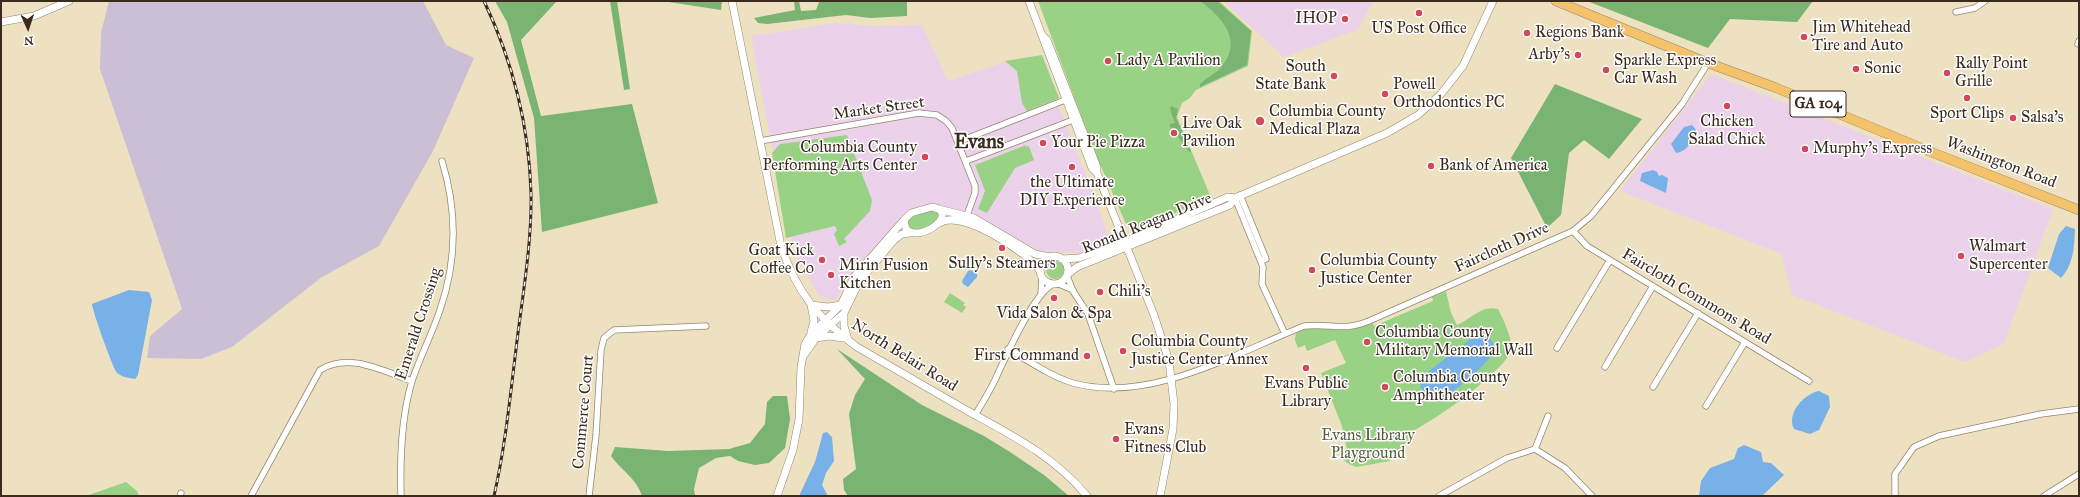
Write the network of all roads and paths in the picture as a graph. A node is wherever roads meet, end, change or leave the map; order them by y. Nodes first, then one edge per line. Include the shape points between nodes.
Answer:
1 (69, 1) edge
2 (732, 1) edge
3 (1028, 1) edge
4 (1493, 1) edge
5 (1556, 1) edge
6 (1984, 1) edge
7 (1956, 12) dead end
8 (1, 22) edge
9 (1708, 63) junction
10 (1068, 100) junction
11 (1075, 119) junction
12 (760, 141) junction
13 (958, 142) junction
14 (442, 161) dead end
15 (966, 161) junction
16 (1238, 197) junction
17 (935, 208) junction
18 (2079, 210) edge
19 (967, 215) junction
20 (904, 220) junction
21 (940, 223) junction
22 (1573, 231) junction
23 (911, 232) junction
24 (1124, 245) junction
25 (1050, 257) junction
26 (1062, 259) junction
27 (1610, 260) junction
28 (864, 269) junction
29 (1041, 274) junction
30 (1067, 275) junction
31 (1056, 284) junction
32 (1653, 286) junction
33 (1073, 291) junction
34 (1041, 294) junction
35 (811, 305) junction
36 (842, 309) junction
37 (1698, 313) junction
38 (828, 322) junction
39 (706, 326) dead end
40 (1285, 334) junction
41 (813, 336) junction
42 (847, 339) junction
43 (1745, 342) junction
44 (1557, 348) dead end
45 (1008, 349) junction
46 (1605, 367) dead end
47 (1172, 380) junction
48 (412, 381) junction
49 (1809, 381) dead end
50 (1653, 388) dead end
51 (1114, 389) junction
52 (1706, 406) dead end
53 (2079, 409) edge
54 (975, 415) junction
55 (1548, 416) dead end
56 (1535, 449) junction
57 (2079, 474) edge
58 (251, 496) edge
59 (401, 496) edge
60 (589, 496) edge
61 (777, 496) edge
62 (1087, 496) edge
63 (1160, 496) edge
64 (1439, 496) edge
65 (1592, 496) edge
66 (1895, 496) edge
67 (2044, 496) edge

1 - 8 street via 34,16
2 - 12 street, North Belair Road
3 - 10 street via 1042,35 1047,40
4 - 16 street, Ronald Reagan Drive via 1463,66 1440,95 1418,115 1387,133
5 - 9 main road, Washington Road / GA 104
6 - 7 street via 1975,8
9 - 18 main road, Washington Road / GA 104
9 - 22 street, Faircloth Drive via 1682,104 1592,216
10 - 11 street
10 - 13 street
11 - 15 street
11 - 24 street
12 - 13 street, Market Street via 901,115 926,113 937,115 946,121
12 - 35 street, North Belair Road via 781,246 794,280
13 - 15 street, Market Street
14 - 48 street, Emerald Crossing via 453,207 452,263 440,311
15 - 19 street, Market Street via 976,189
16 - 24 street, Ronald Reagan Drive via 1230,205
16 - 40 street via 1263,260 1263,287
17 - 19 street, Ronald Reagan Drive
17 - 20 street, Ronald Reagan Drive via 911,213
17 - 21 street via 941,215
19 - 25 street, Ronald Reagan Drive via 982,221 1035,254
20 - 23 street via 906,229
20 - 28 street, Ronald Reagan Drive
21 - 23 street, Ronald Reagan Drive via 917,233
21 - 29 street, Ronald Reagan Drive via 952,218 972,224 1026,255
22 - 27 street, Faircloth Commons Road via 1582,242
22 - 40 street, Faircloth Drive via 1352,327 1317,324
23 - 28 street, Ronald Reagan Drive via 902,234
24 - 26 street, Ronald Reagan Drive via 1079,258
24 - 30 street, Ronald Reagan Drive via 1077,267
24 - 47 street via 1154,315 1169,361
25 - 26 street, Ronald Reagan Drive
25 - 29 street via 1044,261
26 - 30 street, Ronald Reagan Drive via 1067,266
27 - 32 street, Faircloth Commons Road
27 - 44 street
28 - 36 street, Ronald Reagan Drive via 854,277
29 - 31 street, Ronald Reagan Drive via 1047,282
29 - 34 street
30 - 31 street, Ronald Reagan Drive
30 - 33 street
31 - 33 street
31 - 34 street
32 - 37 street, Faircloth Commons Road
32 - 46 street
33 - 51 street via 1088,314
34 - 45 street
35 - 36 street
35 - 38 street, North Belair Road
35 - 41 street
36 - 38 street, Ronald Reagan Drive
36 - 42 street
37 - 43 street, Faircloth Commons Road
37 - 50 street
38 - 41 street, Ronald Reagan Drive
38 - 42 street, North Belair Road
39 - 60 street, Commerce Court via 614,330 604,338
40 - 47 street, Faircloth Drive
41 - 42 street
41 - 61 street, Ronald Reagan Drive via 803,356 801,367 799,419 793,450
42 - 54 street, North Belair Road
43 - 49 street, Faircloth Commons Road
43 - 52 street
45 - 51 street, Faircloth Drive via 1072,383
45 - 54 street
47 - 51 street, Faircloth Drive
47 - 63 street via 1173,429
48 - 58 street via 356,362 343,361 320,370
48 - 59 street, Emerald Crossing via 403,428
53 - 66 street via 2041,414 1946,434 1914,447 1895,474
54 - 62 street, North Belair Road via 1026,442 1053,461
55 - 56 street
56 - 64 street via 1507,458
56 - 65 street via 1565,468
57 - 67 street

